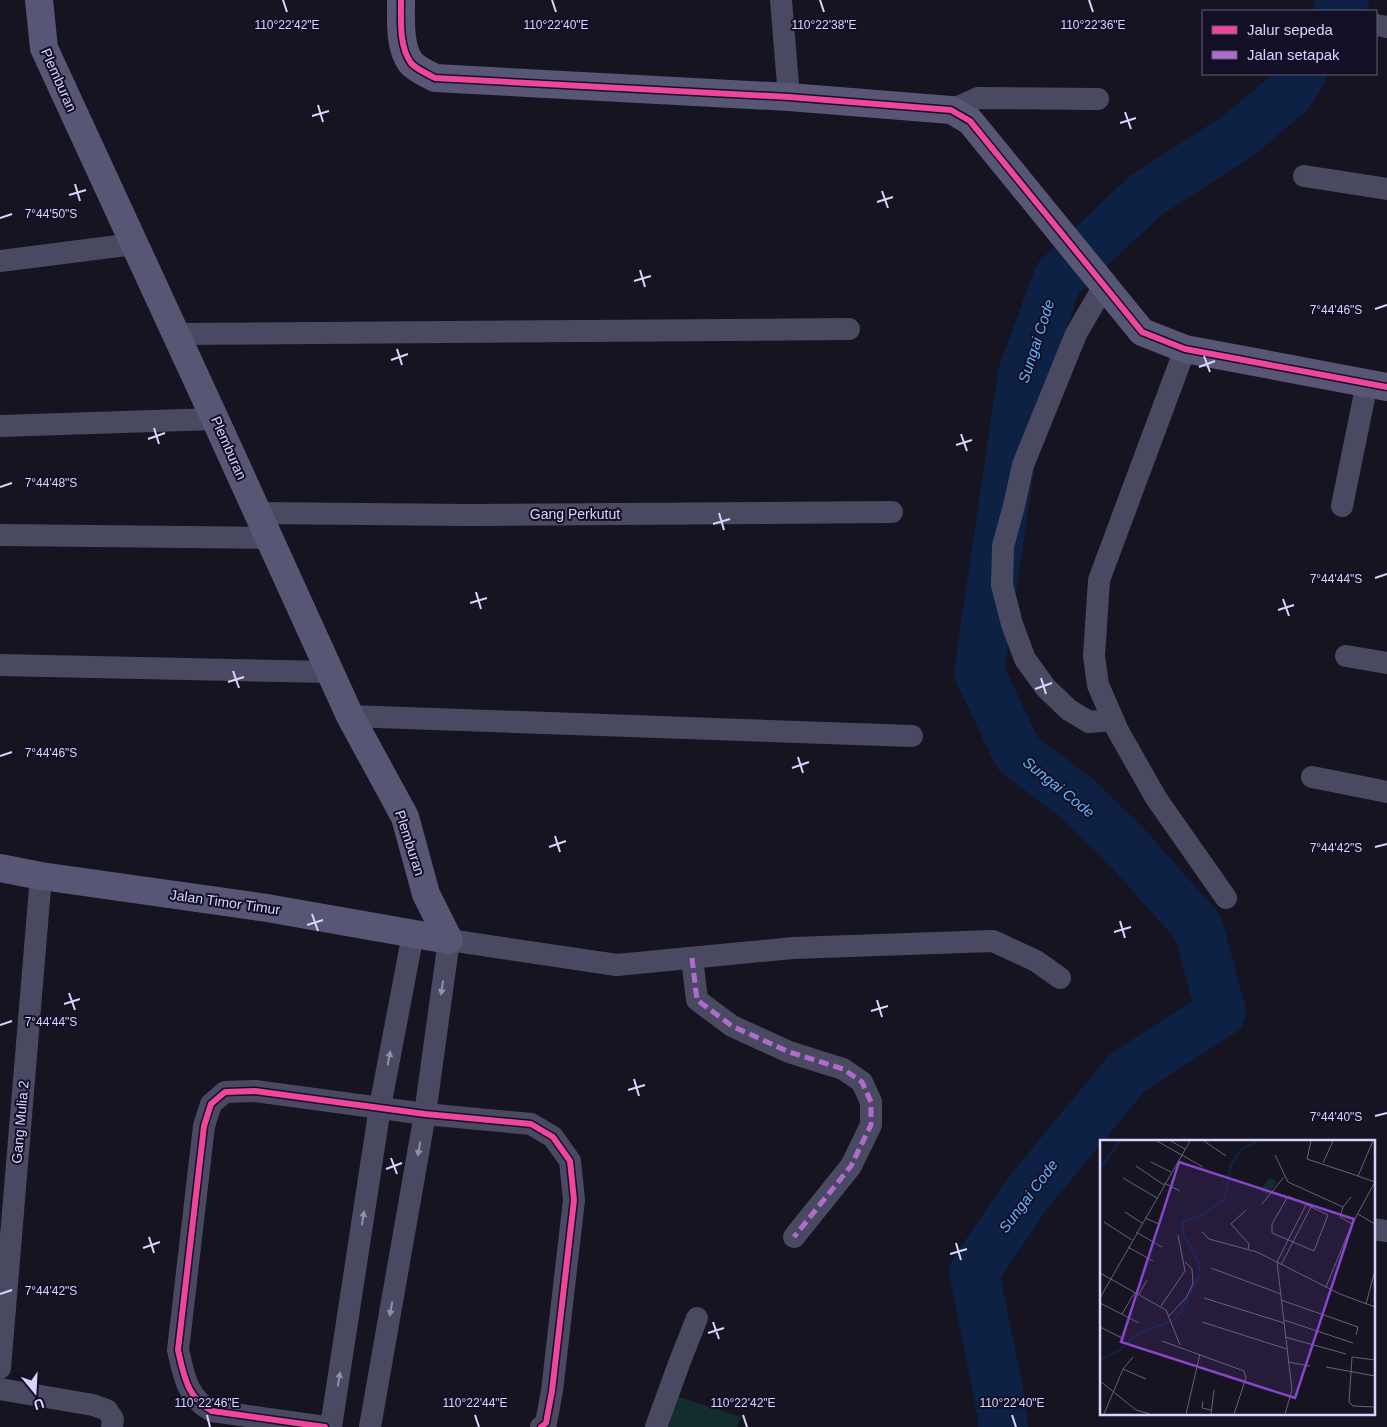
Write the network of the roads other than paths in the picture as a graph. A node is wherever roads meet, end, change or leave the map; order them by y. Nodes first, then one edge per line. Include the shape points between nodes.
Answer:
1 (38, 0) edge
2 (401, 0) edge
3 (781, 0) edge
4 (789, 97) junction
5 (1098, 99) dead end
6 (951, 110) junction
7 (1304, 176) dead end
8 (1387, 189) edge
9 (134, 244) junction
10 (0, 261) edge
11 (1104, 286) junction
12 (850, 329) dead end
13 (176, 334) junction
14 (1185, 349) junction
15 (1377, 385) edge
16 (216, 419) junction
17 (0, 426) edge
18 (1342, 506) dead end
19 (892, 512) dead end
20 (258, 513) junction
21 (0, 535) edge
22 (270, 538) junction
23 (1346, 656) dead end
24 (1387, 663) edge
25 (0, 665) edge
26 (330, 672) junction
27 (350, 716) junction
28 (1113, 720) junction
29 (912, 736) dead end
30 (1312, 777) dead end
31 (1387, 792) edge
32 (0, 868) edge
33 (41, 876) junction
34 (426, 894) junction
35 (1226, 898) dead end
36 (413, 934) junction
37 (449, 940) junction
38 (692, 958) junction
39 (1060, 978) dead end
40 (380, 1107) junction
41 (425, 1114) junction
42 (1374, 1229) edge
43 (1387, 1231) edge
44 (794, 1237) dead end
45 (697, 1318) dead end
46 (0, 1368) edge
47 (0, 1390) edge
48 (112, 1427) edge
49 (325, 1427) edge
50 (331, 1427) edge
51 (370, 1427) edge
52 (541, 1427) edge
53 (656, 1427) edge

1 - 9 street, Plemburan via 44,48
2 - 4 street via 400,31 406,52 412,63 435,78
3 - 4 street
4 - 6 street
5 - 6 street via 978,98
6 - 11 street via 970,121
7 - 8 street
9 - 10 street
9 - 13 street, Plemburan
11 - 14 street via 1142,332
11 - 28 street via 1076,334 1022,464 1003,546 1002,585 1025,659 1046,688 1069,710 1089,722
12 - 13 street
13 - 16 street, Plemburan
14 - 15 street
14 - 28 street via 1099,580 1094,656 1098,685
15 - 18 street
16 - 17 street
16 - 20 street, Plemburan
19 - 20 street, Gang Perkutut
20 - 22 street, Plemburan
21 - 22 street
22 - 26 street, Plemburan
23 - 24 street
25 - 26 street
26 - 27 street, Plemburan
27 - 29 street
27 - 34 street, Plemburan via 405,817
28 - 35 street via 1156,798
30 - 31 street
32 - 33 street, Jalan Timor Timur
33 - 36 street, Jalan Timor Timur via 266,908
33 - 46 street, Gang Mulia 2
34 - 36 street, Plemburan
34 - 37 street, Plemburan
36 - 37 street, Jalan Timor Timur
40 -> 36 street
37 - 38 street via 617,965
37 -> 41 street
38 - 39 street via 793,948 993,941 1036,961
38 - 44 street via 697,1000 732,1026 789,1052 843,1069 862,1082 871,1102 871,1125 851,1166
40 - 41 street
40 - 49 street via 255,1091 226,1092 210,1104 204,1126 178,1350 193,1398 212,1411
50 -> 40 street
41 -> 51 street
41 - 52 street via 531,1124 554,1137 570,1161 574,1200 552,1391 546,1423
42 - 43 street
45 - 53 street
47 - 48 street via 93,1404 107,1410 113,1419

